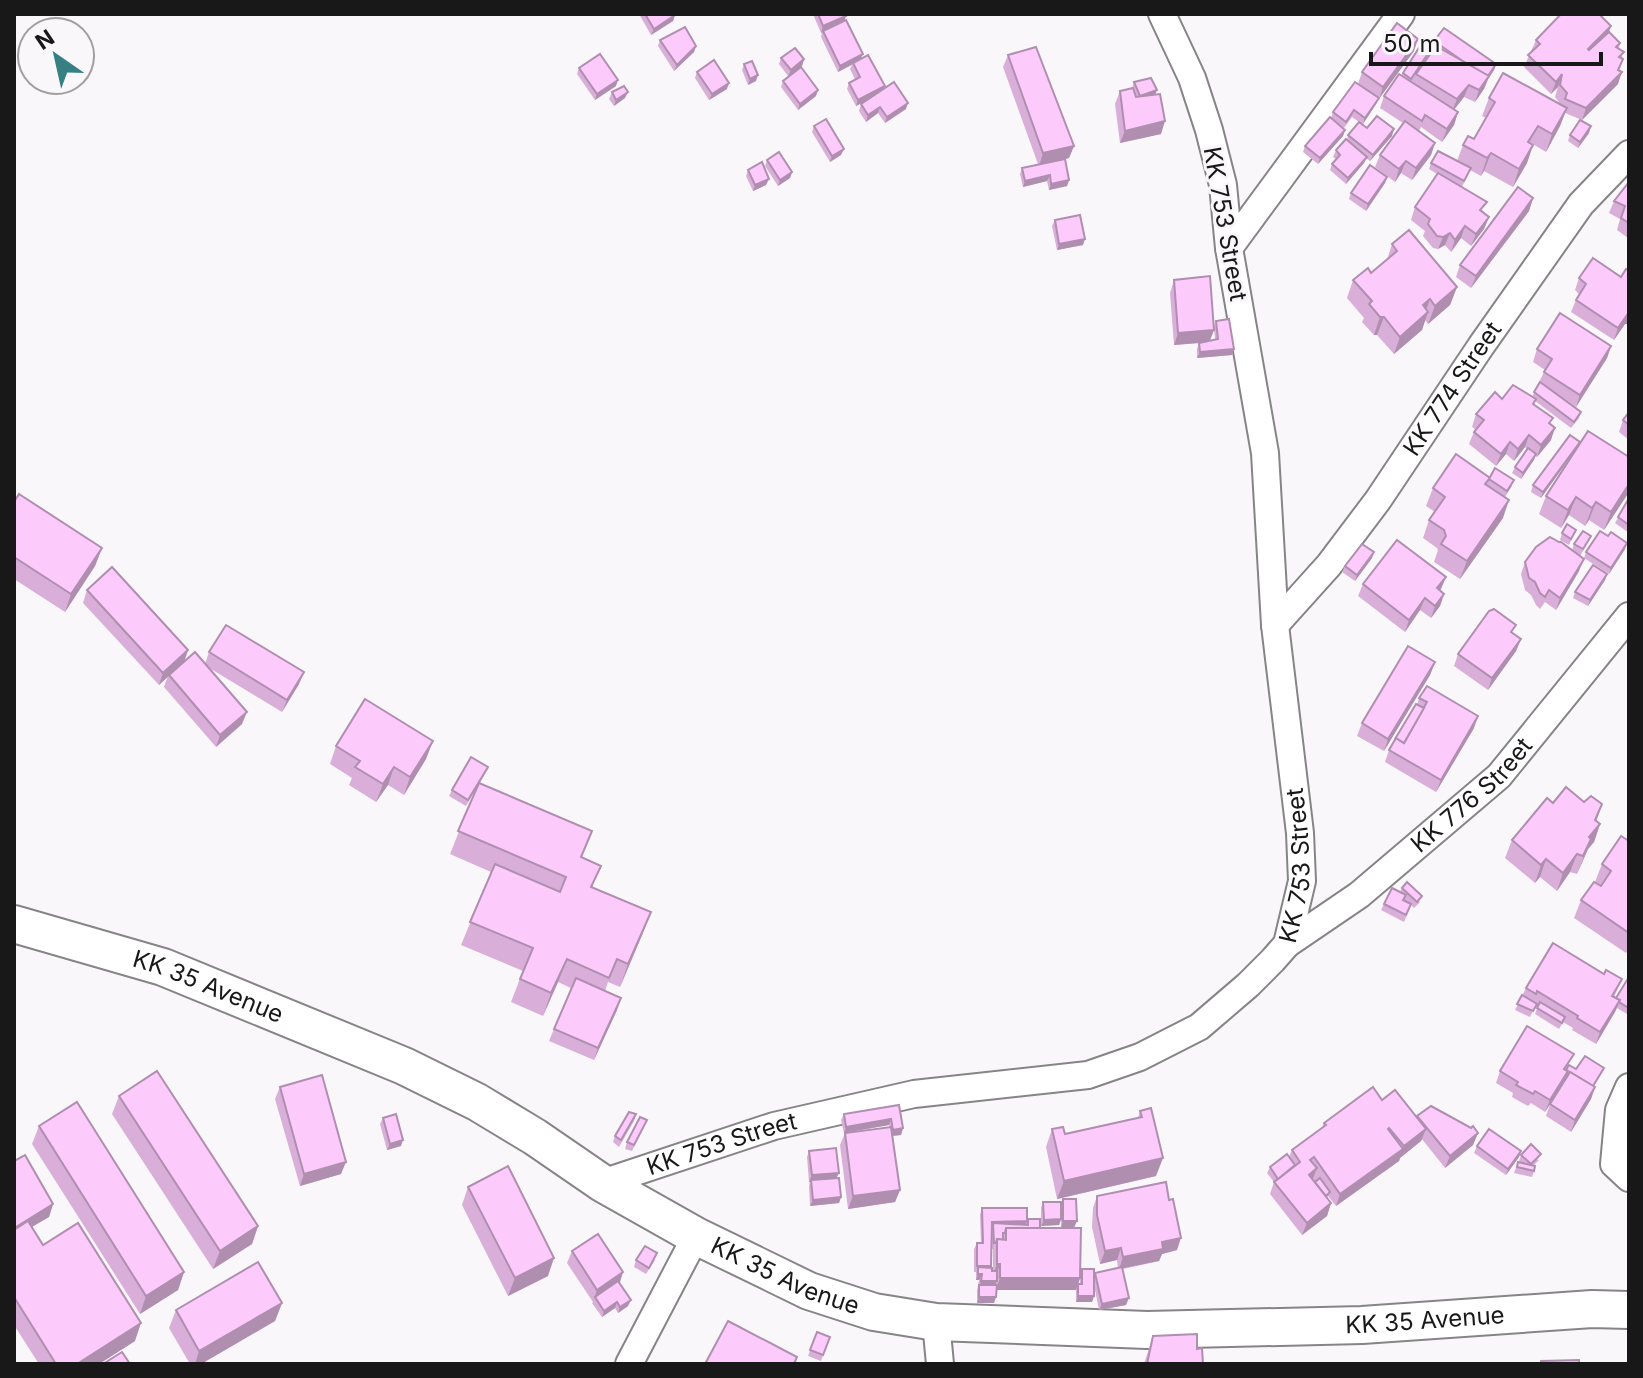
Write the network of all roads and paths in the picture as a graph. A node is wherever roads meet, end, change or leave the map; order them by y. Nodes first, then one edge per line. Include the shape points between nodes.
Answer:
1 (1162, 14) edge
2 (1401, 14) edge
3 (1629, 154) edge
4 (1229, 248) junction
5 (1629, 616) edge
6 (1275, 625) junction
7 (14, 924) edge
8 (1287, 944) junction
9 (1629, 1087) edge
10 (1622, 1171) edge
11 (602, 1183) junction
12 (696, 1236) junction
13 (1629, 1310) edge
14 (936, 1322) junction
15 (629, 1364) edge
16 (940, 1364) edge

1 - 4 street, KK 753 Street via 1209,130 1223,185
2 - 4 street
3 - 6 street, KK 774 Street via 1581,204 1378,500
4 - 6 street, KK 753 Street via 1265,453
5 - 8 street, KK 776 Street via 1499,776 1359,895
6 - 8 street, KK 753 Street via 1302,881
7 - 11 main road, KK 35 Avenue via 163,967 404,1066 477,1102
8 - 11 street, KK 753 Street via 1199,1027 1140,1057 1088,1075 914,1094 774,1126
9 - 10 street via 1619,1110
11 - 12 main road, KK 35 Avenue
12 - 14 main road, KK 35 Avenue via 809,1291 874,1312
12 - 15 street
13 - 14 main road, KK 35 Avenue via 1147,1330
14 - 16 street

